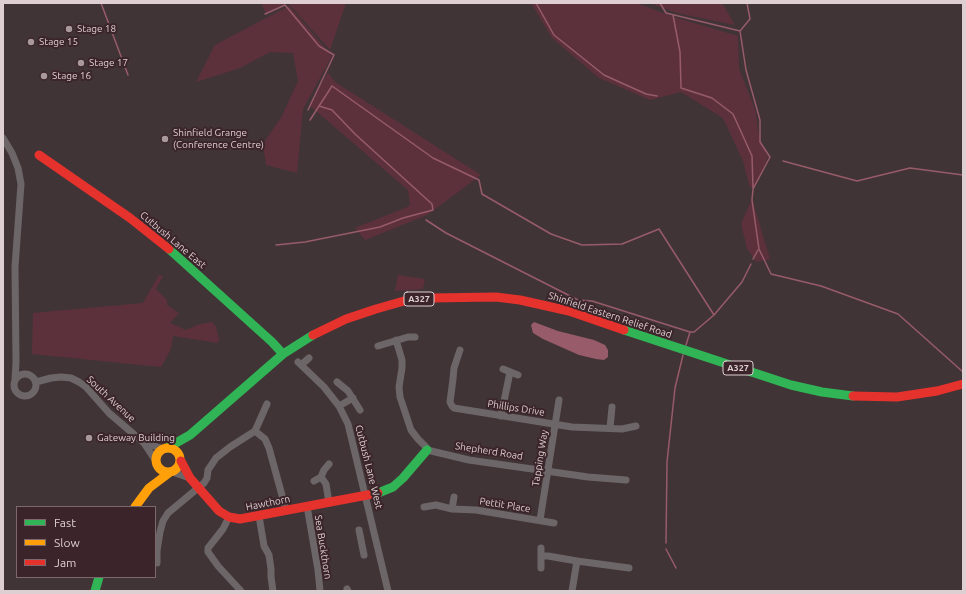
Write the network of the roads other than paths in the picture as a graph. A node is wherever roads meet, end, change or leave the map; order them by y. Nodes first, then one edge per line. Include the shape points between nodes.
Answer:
1 (3, 138) edge
2 (39, 155) dead end
3 (415, 337) dead end
4 (396, 340) junction
5 (378, 346) dead end
6 (460, 350) dead end
7 (283, 354) junction
8 (309, 358) dead end
9 (16, 362) junction
10 (503, 369) dead end
11 (510, 372) junction
12 (25, 374) junction
13 (518, 374) dead end
14 (15, 379) junction
15 (36, 382) junction
16 (337, 382) dead end
17 (963, 384) edge
18 (353, 398) junction
19 (559, 400) dead end
20 (268, 404) dead end
21 (340, 406) junction
22 (612, 407) dead end
23 (360, 410) dead end
24 (501, 416) junction
25 (556, 424) junction
26 (636, 426) dead end
27 (610, 428) junction
28 (255, 431) junction
29 (190, 435) junction
30 (144, 443) junction
31 (165, 449) junction
32 (427, 450) junction
33 (181, 459) junction
34 (156, 462) junction
35 (329, 464) dead end
36 (548, 471) junction
37 (171, 472) junction
38 (321, 477) junction
39 (190, 478) junction
40 (626, 480) dead end
41 (314, 481) dead end
42 (198, 487) junction
43 (149, 488) junction
44 (366, 496) junction
45 (454, 497) dead end
46 (329, 503) junction
47 (136, 506) edge
48 (307, 506) junction
49 (424, 507) dead end
50 (452, 509) junction
51 (286, 510) junction
52 (259, 516) junction
53 (229, 517) junction
54 (540, 520) junction
55 (554, 523) dead end
56 (360, 530) dead end
57 (377, 542) junction
58 (363, 545) junction
59 (541, 548) dead end
60 (156, 551) edge
61 (364, 555) dead end
62 (541, 556) junction
63 (577, 561) junction
64 (157, 563) dead end
65 (541, 568) dead end
66 (629, 568) dead end
67 (99, 578) edge
68 (95, 591) edge
69 (241, 591) edge
70 (273, 591) edge
71 (320, 591) edge
72 (388, 591) edge
73 (572, 591) edge

1 - 9 street via 18,168 21,184 15,267
2 - 7 main road, Cutbush Lane East via 156,238
3 - 4 street
4 - 5 street
4 - 32 street via 402,360 400,398 411,430
6 - 24 street, Phillips Drive via 454,368 450,402 452,406
7 - 17 main road, Shinfield Eastern Relief Road / A327 via 346,319 404,301 491,297 520,300 569,311 741,369 822,392 862,397 896,397
7 - 29 main road, Shinfield Eastern Relief Road / A327
8 - 21 street, Cutbush Lane West via 299,364
9 - 12 street
9 - 14 street
10 - 11 street
11 - 13 street
11 - 24 street
12 - 14 street
12 - 15 street via 32,376
14 - 15 street via 15,390 22,396 33,393
15 - 30 street, South Avenue via 61,377 79,382 109,413
16 - 18 street
18 - 21 street
18 - 23 street
19 - 25 street, Tapping Way
20 - 28 street
21 - 44 street, Cutbush Lane West via 352,436
22 - 27 street
24 - 25 street, Phillips Drive
25 - 27 street, Phillips Drive
25 - 36 street, Tapping Way
26 - 27 street, Phillips Drive
28 - 42 street via 216,458 208,470 204,483
28 - 51 street via 265,439 269,448
29 - 31 main road, Shinfield Eastern Relief Road / A327
29 - 33 main road, Shinfield Eastern Relief Road / A327
30 - 31 street, South Avenue
30 - 34 street, South Avenue
31 - 33 main road via 175,450
31 - 34 main road via 158,454
32 - 36 street, Shepherd Road via 469,460
32 - 44 main road via 393,486 380,493
33 - 37 main road via 178,468
33 - 39 main road
34 - 37 main road via 160,469
34 - 43 main road
35 - 38 street
36 - 40 street, Shepherd Road
36 - 54 street, Tapping Way
37 - 39 street
37 - 43 main road
38 - 41 street
38 - 46 street via 326,484
39 - 42 main road
42 - 53 main road via 219,511
42 - 60 street via 168,513 163,521
43 - 47 main road
44 - 46 main road, Hawthorn
44 - 57 street, Cutbush Lane West
45 - 50 street
46 - 48 main road, Hawthorn
48 - 51 main road, Hawthorn
48 - 71 street, Sea Buckthorn
49 - 50 street, Pettit Place via 436,505
50 - 54 street, Pettit Place
51 - 52 main road, Hawthorn
52 - 53 main road, Hawthorn via 240,519
52 - 70 street via 264,546 269,555
53 - 69 street via 208,548 208,552
54 - 55 street, Pettit Place
56 - 58 street
57 - 58 street
57 - 72 street, Cutbush Lane West
58 - 61 street
59 - 62 street
60 - 64 street
62 - 63 street
62 - 65 street
63 - 66 street via 620,569
63 - 73 street
67 - 68 main road

